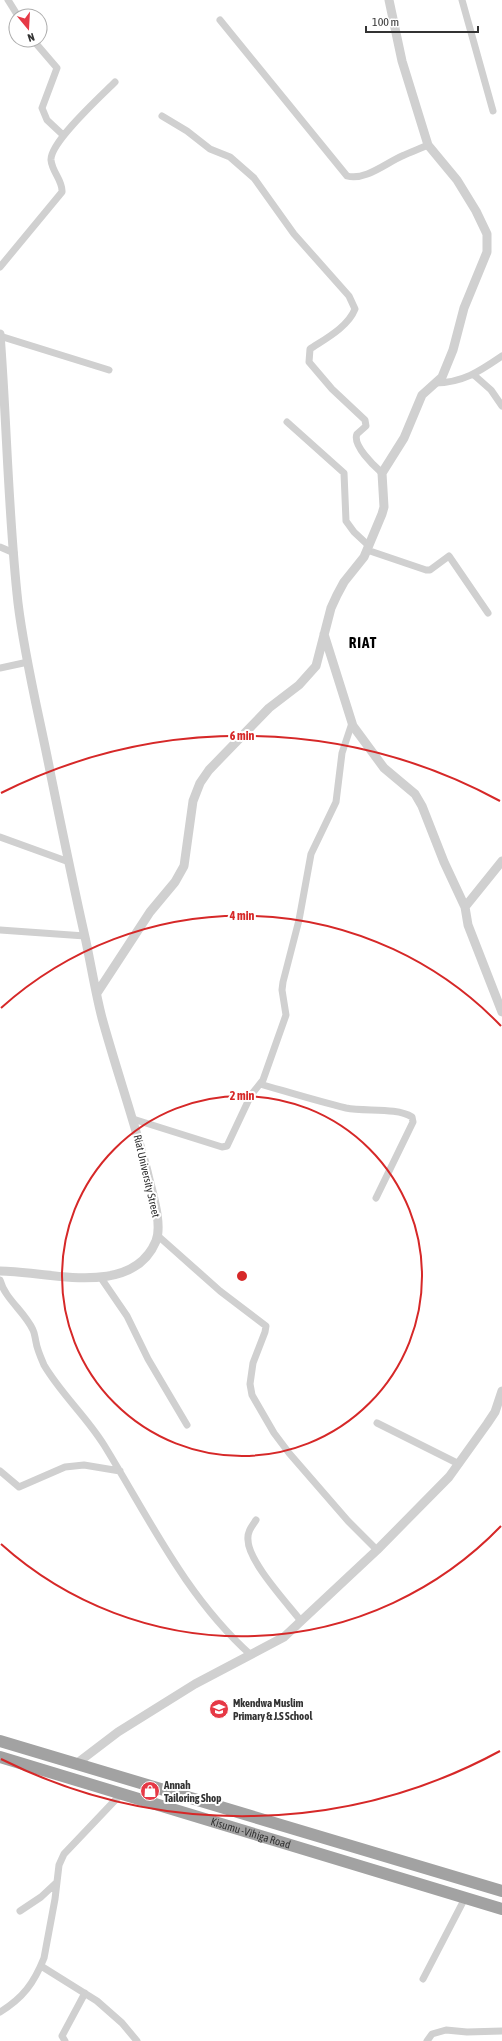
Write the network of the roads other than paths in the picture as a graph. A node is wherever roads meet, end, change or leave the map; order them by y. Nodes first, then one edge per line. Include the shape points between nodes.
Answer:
1 (389, 0) edge
2 (462, 0) edge
3 (220, 20) dead end
4 (39, 48) edge
5 (116, 82) dead end
6 (493, 111) dead end
7 (162, 116) dead end
8 (63, 135) junction
9 (428, 145) junction
10 (0, 267) edge
11 (0, 335) edge
12 (502, 356) edge
13 (109, 370) dead end
14 (474, 375) junction
15 (436, 383) junction
16 (502, 406) edge
17 (287, 422) dead end
18 (382, 473) junction
19 (0, 546) edge
20 (368, 548) junction
21 (14, 553) junction
22 (488, 613) dead end
23 (324, 633) junction
24 (28, 662) junction
25 (0, 668) edge
26 (352, 723) junction
27 (0, 837) edge
28 (502, 861) edge
29 (69, 862) junction
30 (465, 907) junction
31 (0, 930) edge
32 (85, 936) junction
33 (97, 993) junction
34 (502, 1012) edge
35 (260, 1084) junction
36 (133, 1119) junction
37 (376, 1198) dead end
38 (158, 1235) junction
39 (0, 1271) edge
40 (101, 1278) junction
41 (0, 1280) edge
42 (502, 1391) edge
43 (377, 1424) dead end
44 (187, 1425) dead end
45 (459, 1464) junction
46 (0, 1471) edge
47 (120, 1471) junction
48 (256, 1520) dead end
49 (377, 1550) junction
50 (301, 1622) junction
51 (251, 1655) junction
52 (0, 1741) edge
53 (0, 1757) edge
54 (76, 1764) junction
55 (121, 1794) junction
56 (56, 1883) junction
57 (502, 1891) edge
58 (465, 1898) junction
59 (502, 1909) edge
60 (20, 1911) dead end
61 (41, 1966) junction
62 (423, 1979) dead end
63 (85, 1993) junction
64 (0, 2012) edge
65 (502, 2031) edge
66 (65, 2041) edge
67 (137, 2041) edge
68 (427, 2041) edge

1 - 9 street via 402,61
2 - 6 street
3 - 9 street via 346,176 364,175
4 - 8 street via 57,68 42,108 51,124
5 - 8 street
7 - 18 street via 210,149 230,158 254,178 294,234 350,296 355,310 353,315 340,328 310,349 309,362 332,389 365,420 366,426 357,434 356,442
8 - 10 street via 51,159 62,192
9 - 15 street via 457,180 488,234 487,252 464,308 453,350 442,377
11 - 13 street
11 - 21 street, Riat University Street
12 - 14 street
14 - 15 street via 462,381
14 - 16 street via 491,390
15 - 18 street via 422,395 404,438
17 - 20 street via 344,473 346,521
18 - 20 street via 384,507
19 - 21 street
20 - 22 street via 428,570 449,556
20 - 23 street via 337,595
21 - 24 street, Riat University Street via 18,606
23 - 26 street
23 - 33 street via 316,666 299,685 269,708 209,770 200,784 193,801 184,866 150,912
24 - 25 street
24 - 29 street, Riat University Street
26 - 30 street via 384,768 416,794
26 - 35 street via 342,753 336,802 311,854 299,920 283,982 286,1015
27 - 29 street
28 - 30 street
29 - 32 street, Riat University Street
30 - 34 street via 468,925
31 - 32 street
32 - 33 street, Riat University Street
33 - 36 street, Riat University Street
35 - 36 street via 251,1095 225,1147
35 - 37 street via 346,1108 383,1110 412,1118 413,1122 398,1156
36 - 38 street, Riat University Street via 155,1203
38 - 40 street via 148,1255 137,1265
38 - 49 street via 220,1291 266,1326 253,1363 250,1384 252,1395 289,1453
39 - 40 street
40 - 44 street via 127,1316 148,1359
41 - 47 street via 34,1331 44,1364 66,1397 93,1427
42 - 45 street via 488,1424
43 - 45 street
45 - 49 street
46 - 47 street via 18,1487 65,1467 84,1466
47 - 51 street via 158,1538 197,1598
48 - 50 street via 247,1538 251,1554
49 - 50 street
50 - 51 street via 284,1637
51 - 54 street via 195,1684 118,1732
52 - 54 highway, Kisumu -Vihiga Road
53 - 55 highway, Kisumu -Vihiga Road
54 - 57 highway, Kisumu -Vihiga Road
55 - 56 street via 64,1854
55 - 58 highway, Kisumu -Vihiga Road
56 - 60 street
56 - 61 street
58 - 59 highway, Kisumu -Vihiga Road
58 - 62 street
61 - 63 street
61 - 64 street via 22,1997
63 - 66 street via 62,2036
63 - 67 street via 122,2023
65 - 68 street via 446,2030 432,2034

